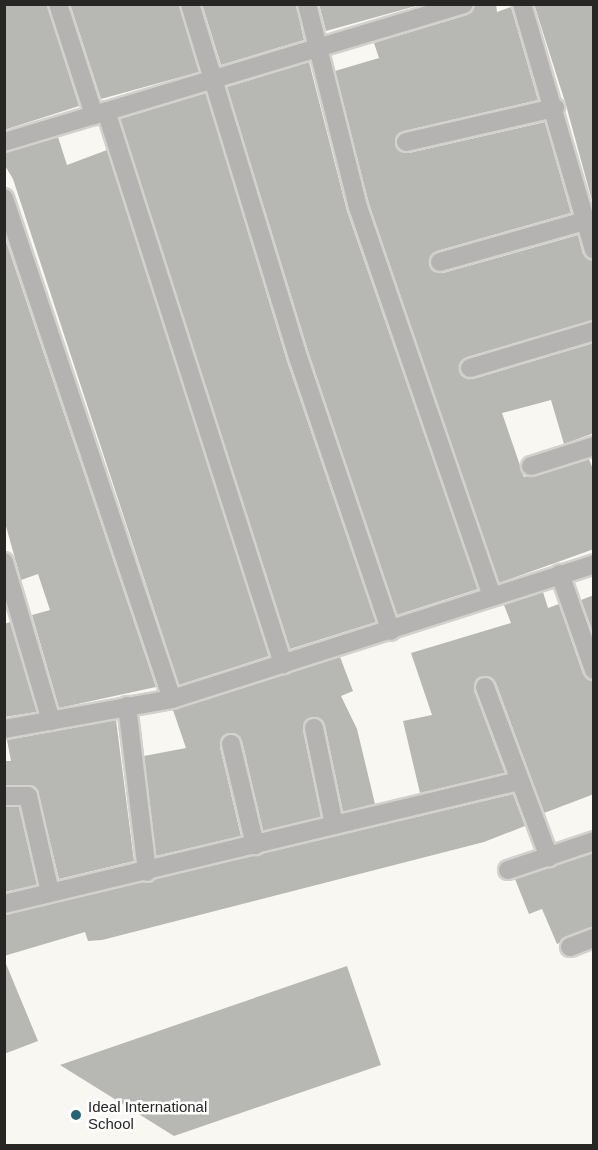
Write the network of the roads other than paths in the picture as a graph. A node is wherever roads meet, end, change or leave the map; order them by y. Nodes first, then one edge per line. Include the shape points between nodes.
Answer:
1 (58, 4) edge
2 (190, 4) edge
3 (307, 4) edge
4 (464, 4) edge
5 (522, 4) edge
6 (320, 49) junction
7 (212, 80) junction
8 (555, 108) junction
9 (100, 113) junction
10 (4, 142) edge
11 (406, 142) dead end
12 (4, 198) edge
13 (585, 221) junction
14 (594, 250) edge
15 (440, 262) dead end
16 (594, 331) edge
17 (470, 368) dead end
18 (594, 446) edge
19 (531, 466) dead end
20 (4, 562) edge
21 (594, 564) edge
22 (560, 574) junction
23 (492, 597) junction
24 (391, 631) junction
25 (283, 663) junction
26 (594, 670) edge
27 (485, 687) dead end
28 (172, 699) junction
29 (127, 706) junction
30 (51, 721) junction
31 (314, 728) dead end
32 (4, 729) edge
33 (231, 744) dead end
34 (519, 781) junction
35 (4, 796) edge
36 (334, 825) junction
37 (594, 841) edge
38 (255, 845) junction
39 (549, 857) junction
40 (508, 870) dead end
41 (147, 872) junction
42 (50, 892) junction
43 (4, 903) edge
44 (594, 938) edge
45 (570, 946) dead end

1 - 9 street
2 - 7 street
3 - 6 street
4 - 6 street
5 - 8 street
6 - 7 street
6 - 23 street via 358,207
7 - 9 street
7 - 24 street via 298,357
8 - 11 street
8 - 13 street
9 - 10 street
9 - 25 street
12 - 28 street
13 - 14 street
13 - 15 street
16 - 17 street
18 - 19 street
20 - 30 street
21 - 22 street
22 - 23 street
22 - 26 street
23 - 24 street
24 - 25 street
25 - 28 street
27 - 34 street
28 - 29 street
29 - 30 street
29 - 41 street
30 - 32 street
31 - 36 street
33 - 38 street
34 - 36 street
34 - 39 street
35 - 42 street via 28,796
36 - 38 street
37 - 39 street
38 - 41 street
39 - 40 street
41 - 42 street
42 - 43 street
44 - 45 street

